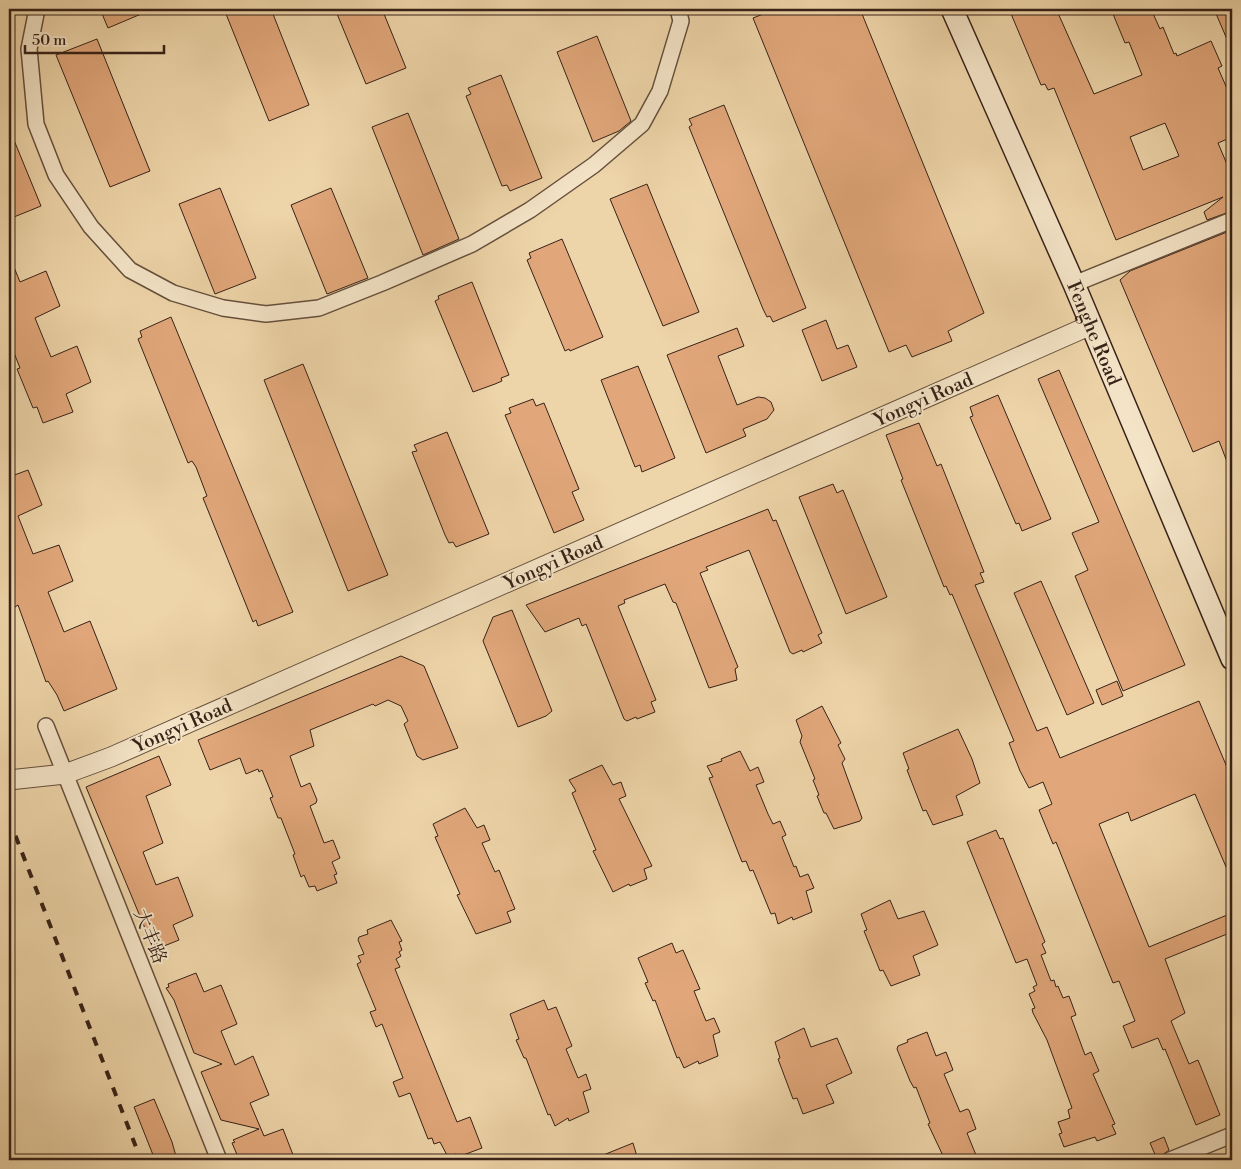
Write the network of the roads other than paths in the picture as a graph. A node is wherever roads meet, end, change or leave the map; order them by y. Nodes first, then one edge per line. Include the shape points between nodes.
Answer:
1 (37, 9) edge
2 (678, 9) edge
3 (952, 9) edge
4 (1232, 220) edge
5 (1074, 284) junction
6 (1091, 325) junction
7 (1232, 659) edge
8 (46, 726) dead end
9 (65, 774) junction
10 (9, 780) edge
11 (1232, 1135) edge
12 (219, 1160) edge
13 (1170, 1160) edge

1 - 2 street via 29,49 36,124 56,175 91,227 130,270 173,293 223,308 266,314 318,308 472,244 530,210 594,165 642,124 660,92 681,21
3 - 5 main road, Fenghe Road
4 - 5 street
5 - 6 main road, Fenghe Road
6 - 7 main road, Fenghe Road
6 - 9 street, Yongyi Road via 111,757
8 - 9 street, 大丰路
9 - 10 street, Yongyi Road
9 - 12 street, 大丰路
11 - 13 street

